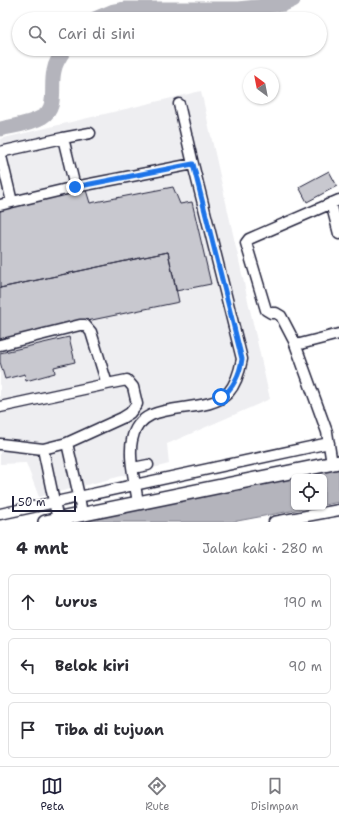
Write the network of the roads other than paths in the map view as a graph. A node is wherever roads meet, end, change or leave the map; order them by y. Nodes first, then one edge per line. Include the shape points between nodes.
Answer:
1 (179, 104) dead end
2 (90, 133) dead end
3 (63, 138) junction
4 (0, 152) edge
5 (193, 164) junction
6 (75, 187) junction
7 (335, 201) edge
8 (12, 202) junction
9 (0, 205) edge
10 (339, 234) edge
11 (339, 334) edge
12 (0, 345) edge
13 (296, 345) junction
14 (107, 384) junction
15 (0, 407) edge
16 (328, 442) junction
17 (67, 443) junction
18 (0, 444) edge
19 (43, 449) junction
20 (335, 463) edge
21 (148, 465) dead end
22 (133, 468) junction
23 (136, 484) junction
24 (79, 496) junction
25 (54, 502) junction
26 (138, 504) junction
27 (339, 510) edge
28 (0, 514) edge
29 (82, 514) junction
30 (52, 521) edge
31 (274, 522) edge

1 - 5 street
2 - 3 street
3 - 4 street
3 - 6 street
4 - 8 street
5 - 6 street
5 - 22 street via 242,359 241,369 228,393 221,397 146,417 138,426 132,441
6 - 8 street
7 - 10 street
7 - 13 street via 246,241 266,310 281,316
8 - 9 street
11 - 13 street
12 - 14 street via 85,325 91,332
13 - 16 street via 327,432
14 - 15 street
14 - 17 street via 127,380 133,387 137,404 122,418
16 - 20 street
16 - 23 street
17 - 19 street
17 - 24 street
18 - 19 street
19 - 25 street
20 - 26 main road
21 - 22 street
22 - 23 street
23 - 24 street
23 - 26 street
24 - 25 street
24 - 29 street
25 - 28 street
25 - 30 street
26 - 29 main road
27 - 31 street
29 - 30 main road

